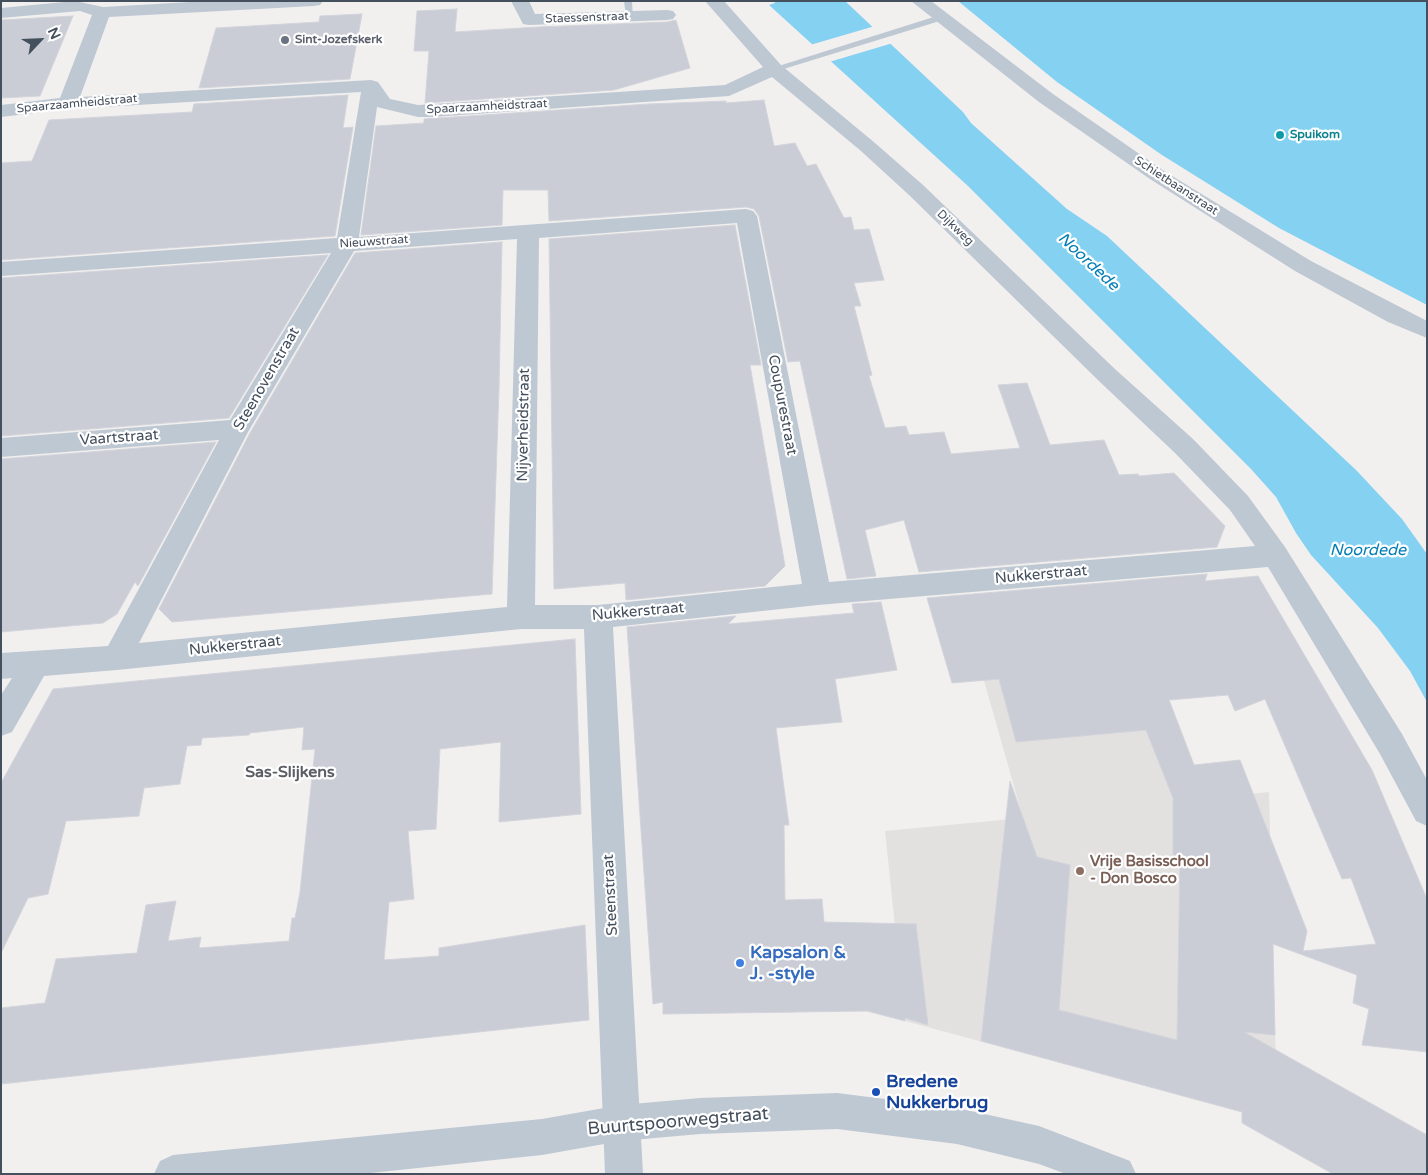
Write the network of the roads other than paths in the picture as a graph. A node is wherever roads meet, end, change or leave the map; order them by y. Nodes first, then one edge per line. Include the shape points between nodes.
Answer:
1 (314, 1) edge
2 (520, 1) edge
3 (714, 1) edge
4 (920, 1) edge
5 (202, 4) edge
6 (629, 9) edge
7 (102, 12) junction
8 (1, 13) edge
9 (666, 15) dead end
10 (940, 18) junction
11 (774, 69) junction
12 (371, 86) junction
13 (68, 103) junction
14 (1, 111) edge
15 (746, 216) joint
16 (528, 232) junction
17 (346, 244) junction
18 (1, 269) edge
19 (1427, 330) edge
20 (237, 429) junction
21 (1, 448) edge
22 (1275, 555) junction
23 (818, 594) junction
24 (521, 617) junction
25 (598, 617) junction
26 (118, 658) junction
27 (36, 663) junction
28 (1, 666) edge
29 (1, 723) edge
30 (1427, 811) edge
31 (621, 1123) junction
32 (173, 1174) edge
33 (624, 1174) edge
34 (1117, 1174) edge

1 - 5 street
2 - 6 street, Staessenstraat via 529,20
3 - 11 street, Dijkweg
4 - 10 street, Schietbaanstraat
5 - 7 street
6 - 9 street, Staessenstraat
7 - 8 street via 80,6
7 - 13 street
10 - 11 lane, Spaarzaamheidstraat
10 - 19 street, Schietbaanstraat via 1046,98 1157,175 1303,266
11 - 12 street, Spaarzaamheidstraat via 730,90 433,111 383,103
11 - 22 street, Dijkweg via 916,190 1194,457 1250,516
12 - 13 street, Spaarzaamheidstraat
12 - 17 street, Steenovenstraat
13 - 14 street, Spaarzaamheidstraat
15 - 16 street, Nieuwstraat
15 - 23 street, Coupurestraat
16 - 17 street, Nieuwstraat
16 - 24 street, Nijverheidstraat
17 - 18 street, Nieuwstraat
17 - 20 street, Steenovenstraat
20 - 21 street, Vaartstraat
20 - 26 street, Steenovenstraat
22 - 23 street, Nukkerstraat
22 - 30 street via 1391,744
23 - 25 street, Nukkerstraat
24 - 25 street, Nukkerstraat
24 - 26 street, Nukkerstraat
25 - 31 street, Steenstraat
26 - 27 street, Nukkerstraat
27 - 28 street, Nukkerstraat
27 - 29 street
31 - 32 street, Buurtspoorwegstraat via 542,1136
31 - 33 street, Steenstraat
31 - 34 street, Buurtspoorwegstraat via 700,1116 837,1111 957,1126 1039,1145

